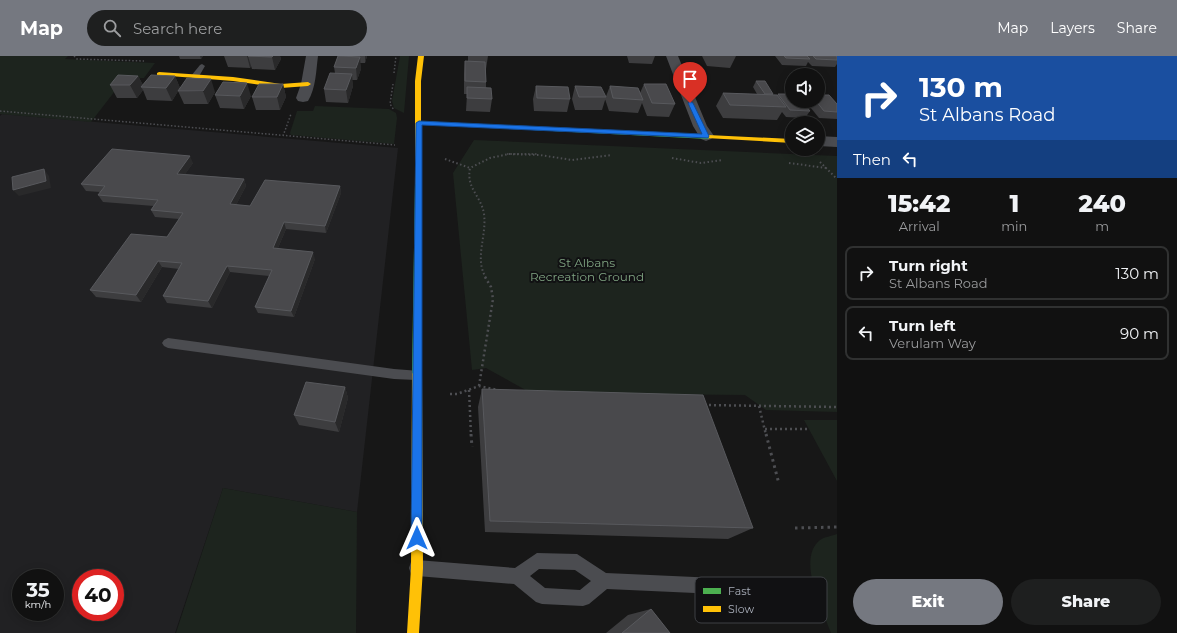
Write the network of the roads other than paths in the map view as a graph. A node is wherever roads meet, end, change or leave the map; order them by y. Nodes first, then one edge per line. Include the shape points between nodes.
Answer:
1 (312, 56) edge
2 (421, 56) edge
3 (672, 56) edge
4 (202, 66) dead end
5 (158, 74) edge
6 (195, 76) junction
7 (308, 84) junction
8 (303, 98) dead end
9 (419, 123) junction
10 (706, 136) junction
11 (785, 140) edge
12 (825, 142) edge
13 (837, 142) edge
14 (168, 343) dead end
15 (416, 375) junction
16 (417, 568) junction
17 (516, 576) junction
18 (604, 581) junction
19 (695, 585) edge
20 (423, 626) dead end
21 (413, 633) edge

1 - 7 street
2 - 9 street via 418,80
3 - 10 street
4 - 6 lane
5 - 6 street
6 - 7 street via 281,86
7 - 8 street
9 - 10 street
9 - 15 street
10 - 11 street
12 - 13 street
14 - 15 lane
15 - 16 street
16 - 17 lane
16 - 20 street
16 - 21 street
17 - 18 lane via 537,561 577,562
17 - 18 lane via 542,596 583,598
18 - 19 lane

